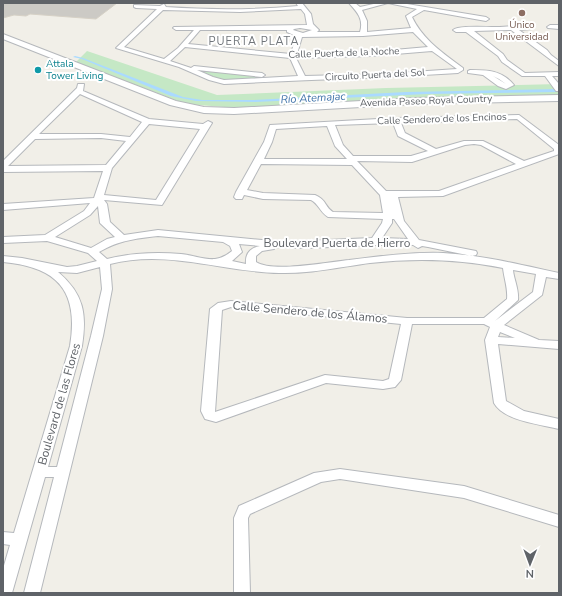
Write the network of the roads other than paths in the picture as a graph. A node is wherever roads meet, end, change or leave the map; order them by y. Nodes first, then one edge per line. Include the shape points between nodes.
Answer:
1 (167, 3) edge
2 (352, 3) edge
3 (386, 3) edge
4 (391, 3) edge
5 (136, 6) dead end
6 (298, 6) edge
7 (160, 9) junction
8 (359, 9) junction
9 (422, 9) junction
10 (486, 19) dead end
11 (300, 20) junction
12 (550, 27) dead end
13 (559, 27) edge
14 (176, 28) dead end
15 (512, 28) junction
16 (530, 28) dead end
17 (198, 29) junction
18 (467, 29) junction
19 (289, 30) junction
20 (313, 30) junction
21 (415, 30) junction
22 (456, 30) dead end
23 (4, 32) edge
24 (300, 34) junction
25 (363, 34) junction
26 (20, 43) junction
27 (184, 45) junction
28 (43, 46) junction
29 (433, 49) junction
30 (293, 56) junction
31 (62, 59) junction
32 (166, 62) junction
33 (559, 64) edge
34 (181, 66) junction
35 (460, 70) junction
36 (559, 74) edge
37 (302, 78) junction
38 (292, 79) junction
39 (559, 86) edge
40 (513, 97) junction
41 (559, 98) edge
42 (396, 120) junction
43 (147, 121) junction
44 (330, 123) junction
45 (33, 137) junction
46 (130, 139) junction
47 (435, 152) junction
48 (379, 159) junction
49 (258, 161) junction
50 (354, 162) junction
51 (524, 165) junction
52 (3, 168) edge
53 (108, 168) junction
54 (389, 194) junction
55 (99, 200) junction
56 (3, 207) edge
57 (392, 216) junction
58 (47, 238) junction
59 (122, 238) junction
60 (3, 240) edge
61 (224, 240) junction
62 (374, 241) junction
63 (417, 243) junction
64 (300, 245) junction
65 (92, 251) junction
66 (410, 257) junction
67 (3, 259) edge
68 (208, 261) junction
69 (105, 263) junction
70 (41, 266) junction
71 (508, 266) junction
72 (260, 269) junction
73 (559, 270) edge
74 (542, 272) junction
75 (559, 276) edge
76 (512, 300) junction
77 (524, 305) junction
78 (407, 321) junction
79 (491, 323) junction
80 (491, 340) junction
81 (536, 343) junction
82 (559, 346) edge
83 (559, 424) edge
84 (39, 472) junction
85 (63, 472) junction
86 (559, 521) edge
87 (3, 538) edge
88 (19, 540) junction
89 (8, 559) edge
90 (4, 593) edge
91 (32, 593) edge
92 (242, 593) edge

1 - 7 street, Circuito Puerta del Sol
2 - 8 street
3 - 8 street
4 - 9 street
5 - 7 street
6 - 7 street via 269,12
6 - 11 street
6 - 20 street via 309,16
7 - 32 street, Circuito Puerta del Sol via 120,48
8 - 25 street via 365,22
9 - 10 street
9 - 21 street via 409,16
11 - 19 street
11 - 20 street
12 - 13 street
14 - 17 street
15 - 16 street
15 - 18 street
15 - 33 street
17 - 19 street
17 - 27 street
18 - 22 street
18 - 39 street via 524,75 547,74
19 - 24 street
20 - 24 street
20 - 25 street via 333,34
21 - 25 street
21 - 29 street
23 - 26 street, Avenida Paseo Royal Country
23 - 28 street, Avenida Paseo Royal Country
24 - 30 street
26 - 28 street
26 - 31 street, Avenida Paseo Royal Country
27 - 30 street, Calle Puerta de la Noche
27 - 32 street
28 - 31 street, Avenida Paseo Royal Country via 62,54
29 - 30 street, Calle Puerta de la Noche
29 - 35 street
30 - 37 street
31 - 40 street, Avenida Paseo Royal Country via 173,103 204,110 234,111
32 - 34 street, Circuito Puerta del Sol
34 - 38 street, Circuito Puerta del Sol
34 - 38 street, Circuito Puerta del Sol via 224,82
35 - 37 street, Circuito Puerta del Sol via 383,76
35 - 40 street, Circuito Puerta del Sol via 492,76 506,87
36 - 39 street via 553,74
37 - 38 street, Circuito Puerta del Sol
40 - 41 street, Avenida Paseo Royal Country
42 - 44 street, Calle Sendero de los Encinos
42 - 47 street via 401,134
42 - 51 street, Calle Sendero de los Encinos via 519,117 558,148 558,152
43 - 45 street via 80,89
43 - 46 street
43 - 55 street via 206,125 159,203 120,199
44 - 49 street, Calle Sendero de los Encinos via 273,127
44 - 50 street via 336,141
45 - 46 street via 101,136
45 - 52 street
46 - 53 street
47 - 48 street via 412,159
47 - 51 street via 464,142 483,143
48 - 50 street
48 - 50 street
49 - 50 street
49 - 57 street, Calle Sendero de los Encinos via 240,195 312,197 319,200 325,211 331,215
50 - 54 street
51 - 54 street, Calle Sendero de los Encinos via 440,194
52 - 53 street
53 - 55 street
54 - 57 street
55 - 56 street
55 - 58 street via 87,213
55 - 59 street via 105,223
57 - 62 street
57 - 63 street
58 - 60 street
58 - 65 street
59 - 61 street, Boulevard Puerta de Hierro via 158,233
59 - 65 street, Boulevard Puerta de Hierro
61 - 64 street, Boulevard Puerta de Hierro
61 - 68 street via 237,248 234,256 223,261
62 - 63 street, Boulevard Puerta de Hierro
62 - 64 street, Boulevard Puerta de Hierro
63 - 66 street via 419,248
63 - 73 street, Boulevard Puerta de Hierro
64 - 72 street via 287,248 266,247 254,252 251,255 251,263
65 - 69 street
66 - 71 street, Boulevard Puerta de Hierro via 449,257
66 - 72 street, Boulevard Puerta de Hierro via 299,269
67 - 70 street, Boulevard de las Flores via 20,260
68 - 69 street, Boulevard Puerta de Hierro via 150,256
68 - 72 street, Boulevard Puerta de Hierro
69 - 70 street, Boulevard Puerta de Hierro via 71,270
69 - 85 street, Boulevard de las Flores via 107,289
70 - 84 street, Boulevard de las Flores via 51,270 64,281 76,303 79,323 76,346
71 - 74 street, Boulevard Puerta de Hierro
71 - 76 street
74 - 75 street, Boulevard Puerta de Hierro
74 - 77 street via 538,293
76 - 77 street
76 - 79 street via 495,315
77 - 79 street
78 - 78 street, Calle Sendero de los Álamos via 222,304 216,309 208,411 210,416 216,417 325,379 391,384 395,380
78 - 79 street, Calle Sendero de los Álamos
79 - 80 street
79 - 81 street
80 - 81 street
80 - 83 street via 500,402 506,409
81 - 82 street
84 - 85 street
84 - 88 street, Boulevard de las Flores
85 - 91 street, Boulevard de las Flores
86 - 92 street via 464,492 340,474 319,477 244,510 241,518
87 - 88 street
88 - 89 street, Boulevard de las Flores
89 - 90 street, Boulevard de las Flores

